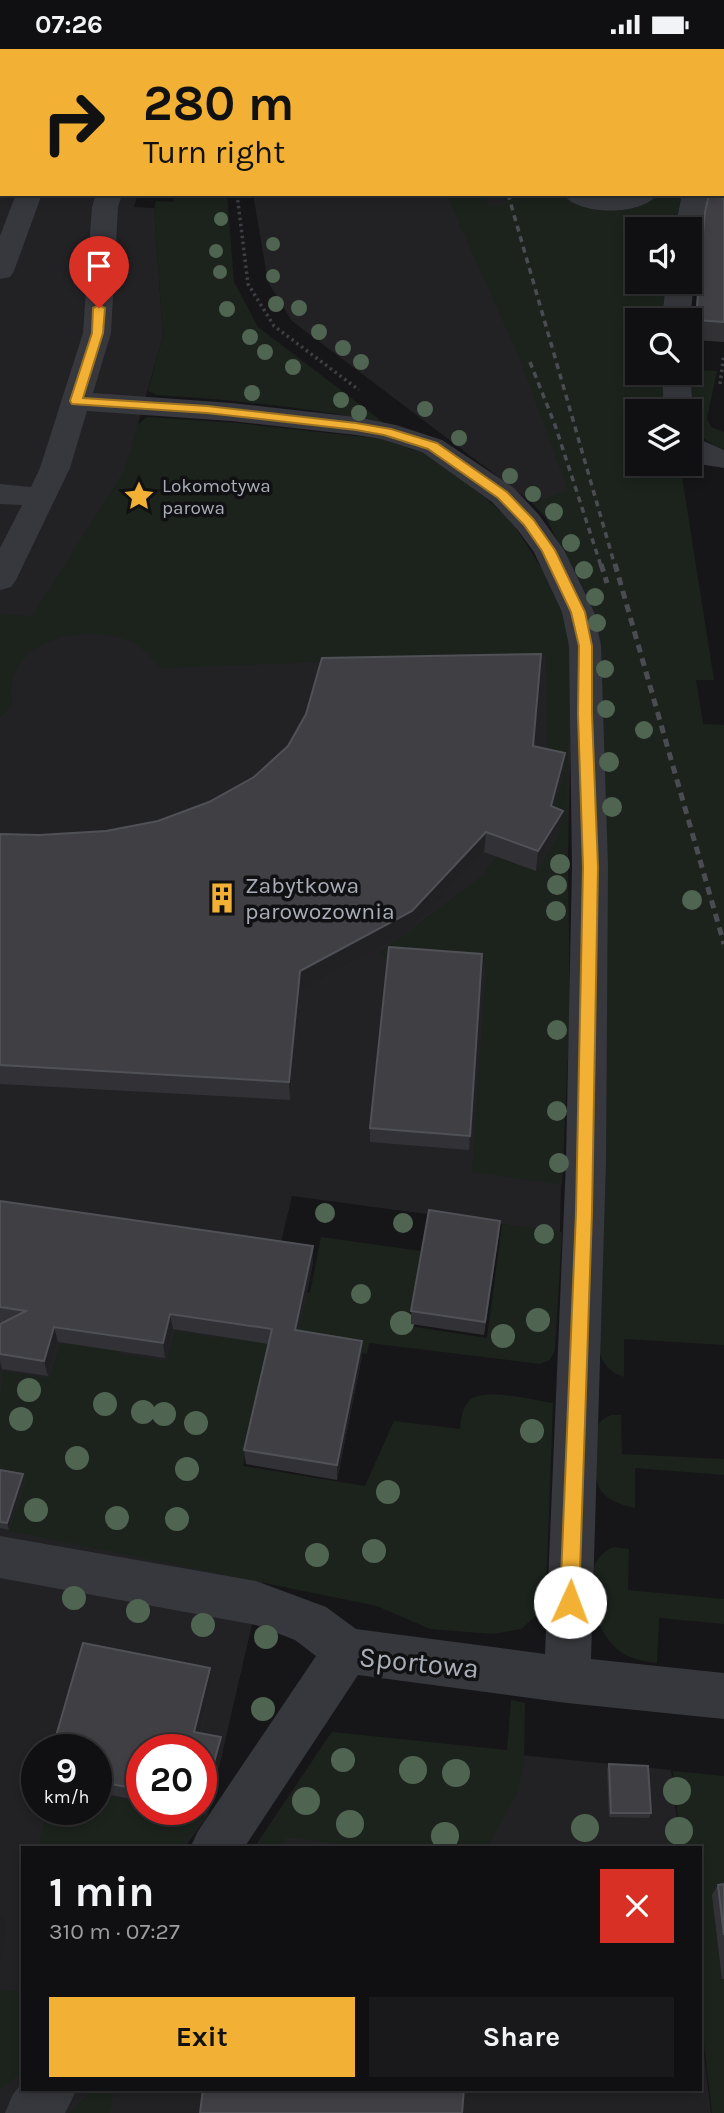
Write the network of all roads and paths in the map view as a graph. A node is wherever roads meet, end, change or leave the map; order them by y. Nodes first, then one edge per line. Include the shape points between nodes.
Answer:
1 (28, 196) edge
2 (108, 196) edge
3 (237, 196) edge
4 (580, 196) edge
5 (640, 196) edge
6 (695, 196) edge
7 (690, 217) edge
8 (0, 271) edge
9 (369, 398) dead end
10 (76, 401) junction
11 (702, 452) edge
12 (724, 459) edge
13 (0, 494) edge
14 (41, 497) junction
15 (0, 580) edge
16 (0, 1557) edge
17 (347, 1651) junction
18 (567, 1680) junction
19 (724, 1696) edge
20 (216, 1846) edge
21 (49, 2091) edge
22 (32, 2113) edge

1 - 8 street
2 - 10 street via 97,333
3 - 9 path via 248,284 274,325
4 - 5 street via 620,204
6 - 7 street
10 - 14 street
10 - 18 street via 207,409 344,425 386,431 432,446 503,495 528,522 548,550 578,612 586,646 590,867 585,1188
11 - 12 street
13 - 14 street
14 - 15 street
16 - 17 street via 256,1603 310,1623
17 - 18 street, Sportowa
17 - 20 street, Sportowa
18 - 19 street, Sportowa
21 - 22 street

